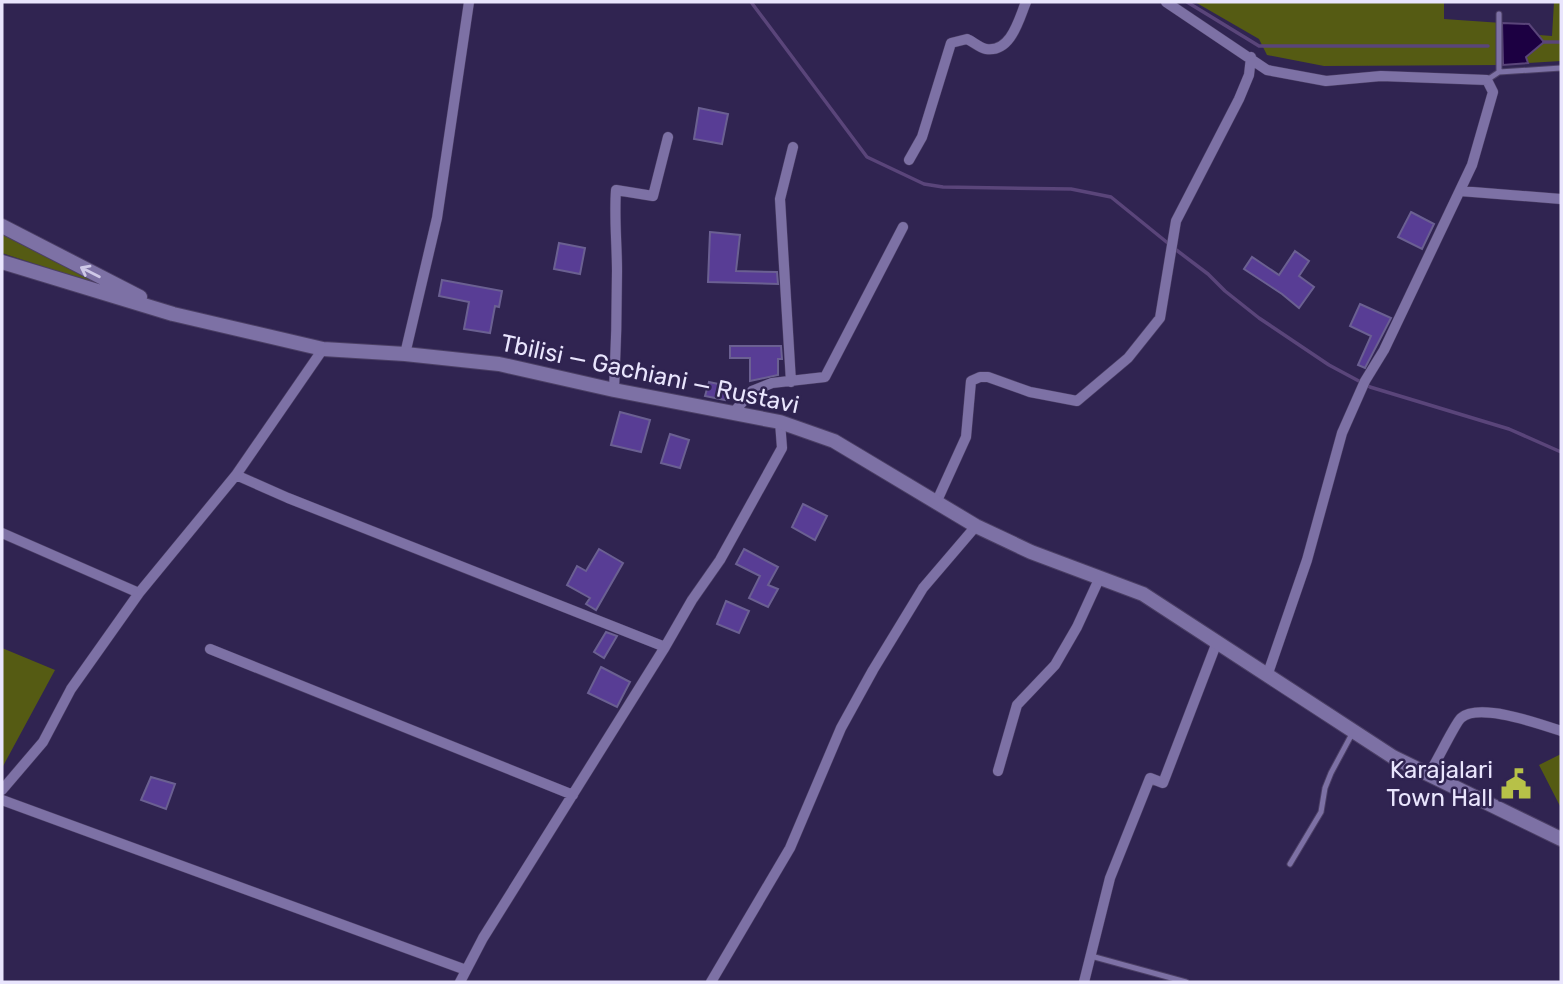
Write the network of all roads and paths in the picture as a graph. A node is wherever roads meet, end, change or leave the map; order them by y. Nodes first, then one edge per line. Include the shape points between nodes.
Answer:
1 (469, 2) edge
2 (1026, 2) edge
3 (1166, 2) edge
4 (1499, 14) dead end
5 (1251, 57) junction
6 (1561, 68) edge
7 (1499, 72) junction
8 (1487, 80) junction
9 (668, 137) dead end
10 (793, 147) dead end
11 (909, 159) dead end
12 (1460, 191) junction
13 (1561, 199) edge
14 (2, 226) edge
15 (903, 227) dead end
16 (2, 262) edge
17 (173, 314) junction
18 (323, 349) junction
19 (405, 354) junction
20 (791, 382) junction
21 (614, 390) junction
22 (733, 413) junction
23 (780, 422) junction
24 (236, 475) junction
25 (936, 503) junction
26 (976, 526) junction
27 (2, 533) edge
28 (1100, 577) junction
29 (139, 593) junction
30 (1217, 642) junction
31 (665, 647) junction
32 (210, 649) dead end
33 (1267, 676) junction
34 (1561, 731) edge
35 (1353, 732) junction
36 (998, 771) dead end
37 (1429, 775) junction
38 (2, 790) edge
39 (573, 795) junction
40 (2, 800) edge
41 (1561, 839) edge
42 (1290, 864) dead end
43 (1091, 956) junction
44 (466, 970) junction
45 (460, 982) edge
46 (711, 982) edge
47 (1084, 982) edge
48 (1186, 982) edge

1 - 19 street via 437,218
2 - 11 street via 1013,34 1002,46 987,49 967,38 951,43 922,137
3 - 5 street
4 - 7 lane
5 - 8 street via 1267,69 1326,80 1381,76
5 - 25 street via 1239,99 1176,221 1160,318 1128,358 1077,401 1030,392 988,377 971,381 965,437
6 - 7 lane
7 - 8 lane
8 - 12 street via 1493,92
9 - 21 street via 653,197 616,190
10 - 20 street via 780,200
12 - 13 street
12 - 33 street via 1342,433 1307,560
17 -> 14 main road, Tbilisi — Gachiani — Rustavi
15 - 20 street via 825,377
16 - 17 main road, Tbilisi — Gachiani — Rustavi
17 - 18 main road, Tbilisi — Gachiani — Rustavi
18 - 19 main road, Tbilisi — Gachiani — Rustavi
18 - 24 street
19 - 21 main road, Tbilisi — Gachiani — Rustavi via 499,364
20 - 22 street via 752,391
21 - 22 main road, Tbilisi — Gachiani — Rustavi
22 - 23 main road, Tbilisi — Gachiani — Rustavi
23 - 25 main road, Tbilisi — Gachiani — Rustavi via 834,441
23 - 31 street via 782,448
24 - 29 street
24 - 31 street
25 - 26 main road, Tbilisi — Gachiani — Rustavi
26 - 28 main road, Tbilisi — Gachiani — Rustavi
26 - 46 street via 923,588 873,670 841,728 790,848
27 - 29 street
28 - 30 main road, Tbilisi — Gachiani — Rustavi via 1143,594
28 - 36 street via 1055,665 1017,705
29 - 38 street via 71,689 43,742
30 - 33 main road, Tbilisi — Gachiani — Rustavi
30 - 43 street via 1163,783 1150,778 1115,865
31 - 39 street
32 - 39 street
33 - 35 main road, Tbilisi — Gachiani — Rustavi
34 - 37 street via 1478,710 1461,718
35 - 37 main road, Tbilisi — Gachiani — Rustavi
35 - 42 lane via 1325,788 1321,812
37 - 41 main road, Tbilisi — Gachiani — Rustavi
39 - 44 street
40 - 44 street
43 - 47 street
43 - 48 lane
44 - 45 street

